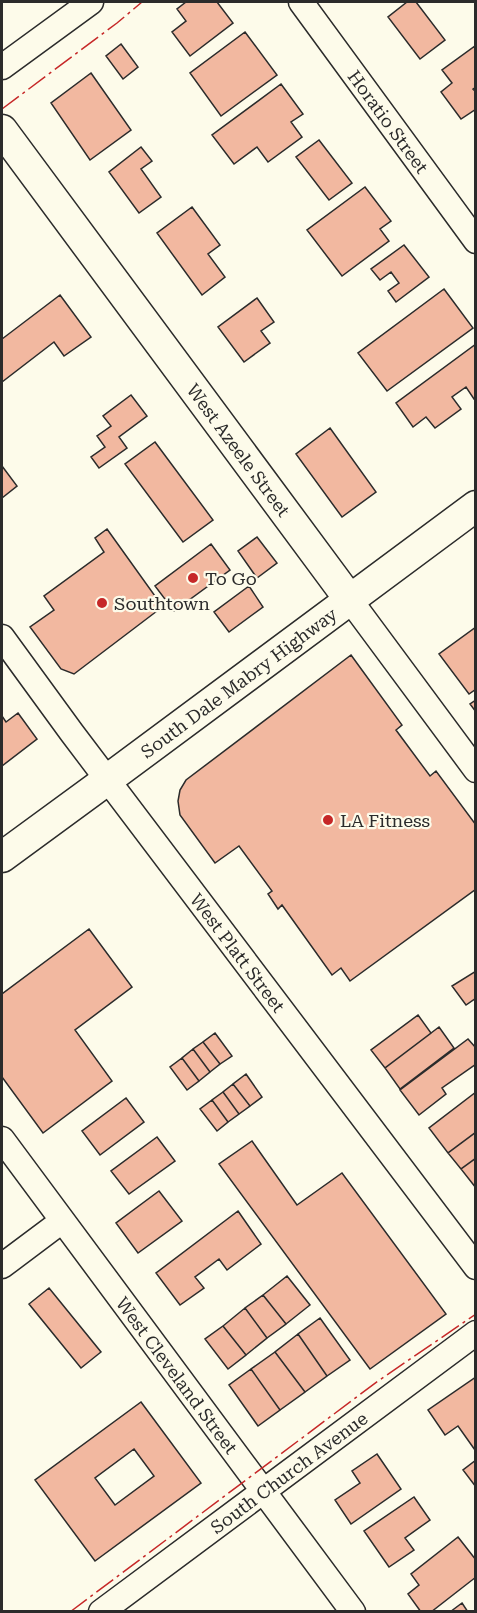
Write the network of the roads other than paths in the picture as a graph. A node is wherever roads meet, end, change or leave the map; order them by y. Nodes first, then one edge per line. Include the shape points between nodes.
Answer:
1 (90, 2) edge
2 (301, 2) edge
3 (2, 67) edge
4 (2, 130) edge
5 (476, 241) edge
6 (476, 506) edge
7 (350, 600) junction
8 (2, 637) edge
9 (476, 770) edge
10 (107, 780) junction
11 (2, 857) edge
12 (2, 1139) edge
13 (62, 1221) junction
14 (2, 1266) edge
15 (476, 1267) edge
16 (476, 1333) edge
17 (262, 1491) junction
18 (101, 1611) edge
19 (353, 1611) edge

1 - 3 street
2 - 5 street, Horatio Street
4 - 7 main road, West Azeele Street
6 - 7 main road, South Dale Mabry Highway
7 - 9 street, West Azeele Street
7 - 10 main road, South Dale Mabry Highway
8 - 10 street, West Platt Street
10 - 11 main road, South Dale Mabry Highway
10 - 15 street, West Platt Street
12 - 13 street, West Cleveland Street
13 - 14 street
13 - 17 street, West Cleveland Street
16 - 17 street, South Church Avenue
17 - 18 street, South Church Avenue
17 - 19 street, West Cleveland Street

